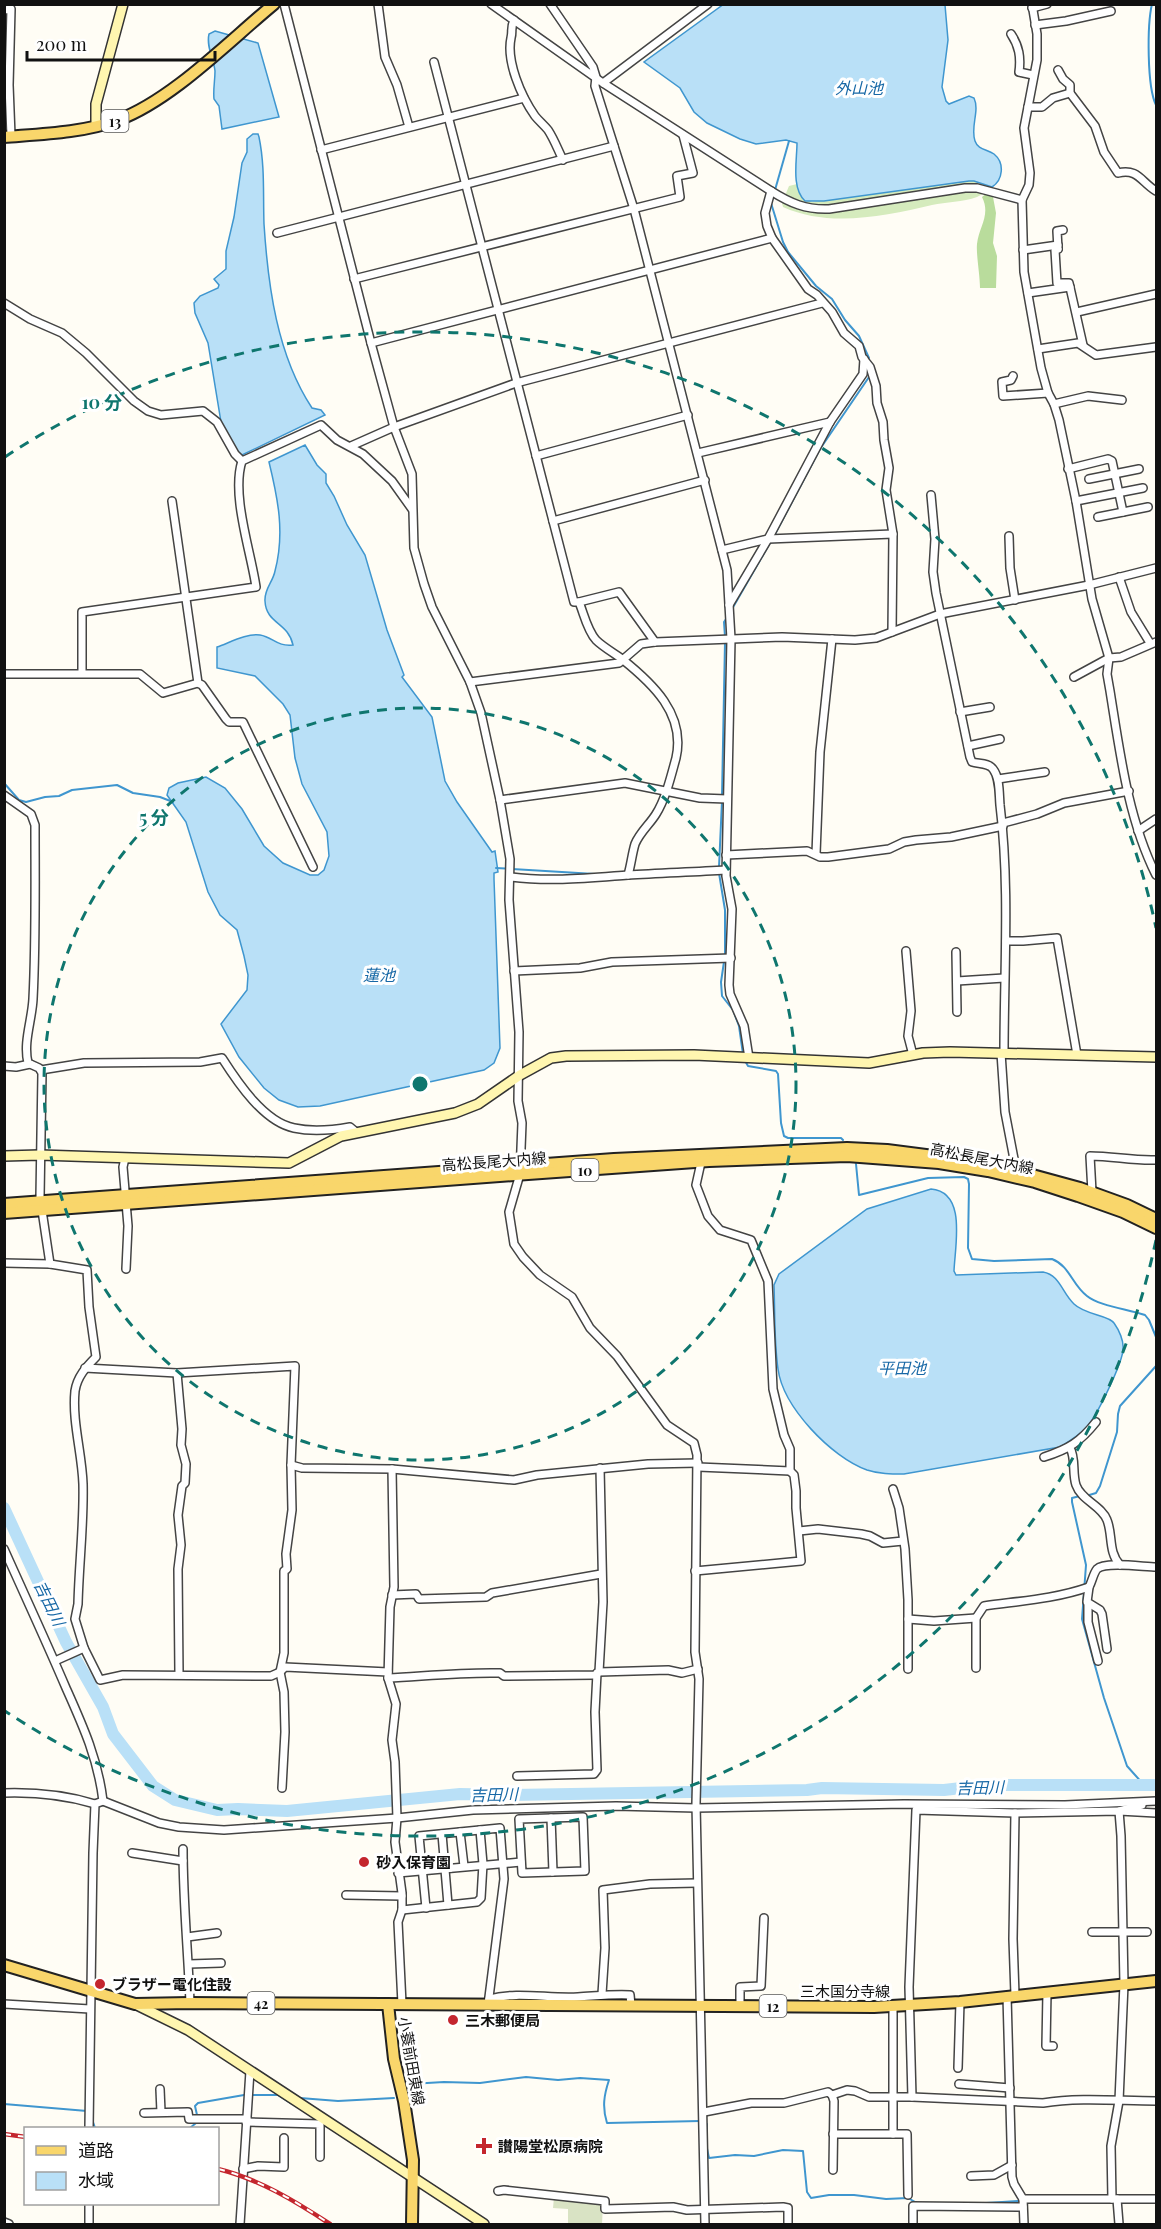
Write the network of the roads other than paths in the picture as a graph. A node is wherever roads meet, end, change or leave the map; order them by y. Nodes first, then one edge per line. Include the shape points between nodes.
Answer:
1 (123, 4) edge
2 (273, 4) edge
3 (284, 4) edge
4 (378, 4) edge
5 (491, 4) edge
6 (550, 4) edge
7 (708, 4) edge
8 (1047, 4) edge
9 (1032, 6) edge
10 (4, 10) edge
11 (1111, 11) dead end
12 (514, 20) junction
13 (1035, 25) junction
14 (1011, 33) dead end
15 (434, 62) dead end
16 (1058, 70) dead end
17 (1033, 75) junction
18 (596, 77) junction
19 (603, 83) junction
20 (1070, 93) junction
21 (524, 98) junction
22 (1028, 107) junction
23 (449, 117) junction
24 (96, 126) junction
25 (409, 127) junction
26 (683, 135) junction
27 (8, 136) edge
28 (614, 146) junction
29 (321, 150) junction
30 (563, 160) junction
31 (466, 185) junction
32 (771, 191) junction
33 (1156, 191) edge
34 (1022, 200) junction
35 (634, 208) junction
36 (339, 218) junction
37 (1063, 230) dead end
38 (277, 234) dead end
39 (772, 238) junction
40 (482, 248) junction
41 (1058, 249) junction
42 (1023, 250) junction
43 (651, 270) junction
44 (354, 279) junction
45 (1070, 287) junction
46 (1028, 293) junction
47 (1156, 294) edge
48 (4, 303) edge
49 (822, 303) junction
50 (498, 310) junction
51 (1077, 312) junction
52 (371, 343) junction
53 (670, 343) junction
54 (1083, 345) junction
55 (1156, 347) edge
56 (1038, 349) junction
57 (864, 359) junction
58 (1014, 375) dead end
59 (516, 382) junction
60 (1047, 393) junction
61 (1122, 400) dead end
62 (1054, 404) junction
63 (688, 415) junction
64 (830, 422) junction
65 (394, 427) junction
66 (351, 446) junction
67 (698, 453) junction
68 (536, 456) junction
69 (243, 461) junction
70 (1068, 469) junction
71 (1138, 469) dead end
72 (1115, 474) junction
73 (705, 480) junction
74 (1089, 480) dead end
75 (1143, 488) dead end
76 (1119, 493) junction
77 (931, 495) dead end
78 (172, 501) dead end
79 (1076, 501) junction
80 (1148, 507) dead end
81 (412, 509) junction
82 (1123, 512) junction
83 (1098, 517) dead end
84 (553, 521) junction
85 (893, 534) junction
86 (1009, 536) dead end
87 (768, 539) junction
88 (722, 550) junction
89 (1156, 567) edge
90 (1119, 577) junction
91 (1089, 585) junction
92 (186, 597) junction
93 (1015, 600) junction
94 (579, 602) junction
95 (729, 606) junction
96 (940, 614) junction
97 (892, 632) junction
98 (730, 639) junction
99 (832, 639) junction
100 (655, 642) junction
101 (1153, 642) edge
102 (1109, 658) junction
103 (623, 661) junction
104 (82, 673) junction
105 (4, 674) edge
106 (1074, 677) dead end
107 (470, 682) junction
108 (198, 683) junction
109 (990, 707) dead end
110 (960, 712) junction
111 (1000, 739) dead end
112 (968, 746) junction
113 (1045, 772) dead end
114 (998, 779) junction
115 (1129, 791) junction
116 (666, 792) junction
117 (4, 795) edge
118 (728, 799) junction
119 (500, 800) junction
120 (1156, 819) edge
121 (1003, 825) junction
122 (1138, 831) junction
123 (816, 854) junction
124 (726, 855) junction
125 (313, 867) dead end
126 (726, 870) junction
127 (511, 872) junction
128 (628, 873) junction
129 (1156, 875) edge
130 (1006, 941) junction
131 (906, 951) dead end
132 (956, 952) dead end
133 (731, 958) junction
134 (514, 971) junction
135 (1004, 978) junction
136 (957, 981) junction
137 (957, 1012) dead end
138 (1003, 1053) junction
139 (913, 1055) junction
140 (1077, 1055) junction
141 (1156, 1056) edge
142 (750, 1058) junction
143 (30, 1064) junction
144 (4, 1065) edge
145 (41, 1070) junction
146 (519, 1076) junction
147 (356, 1132) junction
148 (40, 1155) junction
149 (4, 1156) edge
150 (125, 1158) junction
151 (702, 1159) junction
152 (1156, 1160) edge
153 (1011, 1168) junction
154 (520, 1170) junction
155 (1092, 1192) junction
156 (126, 1199) junction
157 (4, 1204) edge
158 (41, 1206) junction
159 (4, 1213) edge
160 (1156, 1219) edge
161 (1156, 1228) edge
162 (4, 1263) edge
163 (50, 1264) junction
164 (126, 1269) dead end
165 (85, 1368) junction
166 (177, 1373) junction
167 (1096, 1422) dead end
168 (1070, 1448) junction
169 (1044, 1457) dead end
170 (291, 1465) junction
171 (698, 1465) junction
172 (600, 1468) junction
173 (392, 1469) junction
174 (790, 1471) junction
175 (893, 1490) dead end
176 (799, 1531) junction
177 (903, 1541) junction
178 (4, 1550) edge
179 (4, 1563) edge
180 (1120, 1565) junction
181 (1156, 1567) edge
182 (695, 1571) junction
183 (14, 1572) junction
184 (601, 1574) junction
185 (1087, 1588) junction
186 (392, 1594) junction
187 (1088, 1604) junction
188 (976, 1618) junction
189 (908, 1619) junction
190 (84, 1648) junction
191 (1096, 1650) junction
192 (55, 1661) junction
193 (1098, 1661) dead end
194 (976, 1668) dead end
195 (698, 1669) junction
196 (908, 1669) dead end
197 (280, 1672) junction
198 (598, 1672) junction
199 (180, 1674) junction
200 (388, 1675) junction
201 (517, 1776) dead end
202 (282, 1788) dead end
203 (4, 1793) edge
204 (1156, 1801) edge
205 (99, 1802) junction
206 (696, 1806) junction
207 (1119, 1811) junction
208 (1015, 1813) junction
209 (1156, 1813) edge
210 (397, 1818) junction
211 (550, 1818) junction
212 (480, 1830) junction
213 (460, 1832) junction
214 (442, 1834) junction
215 (183, 1849) dead end
216 (132, 1853) dead end
217 (183, 1861) junction
218 (521, 1862) junction
219 (503, 1863) junction
220 (483, 1864) junction
221 (464, 1866) junction
222 (446, 1868) junction
223 (422, 1870) junction
224 (553, 1872) junction
225 (398, 1873) junction
226 (697, 1883) junction
227 (346, 1895) dead end
228 (402, 1896) junction
229 (448, 1905) junction
230 (426, 1908) junction
231 (402, 1910) junction
232 (764, 1918) dead end
233 (1122, 1931) junction
234 (1092, 1932) dead end
235 (1147, 1932) dead end
236 (217, 1933) dead end
237 (187, 1936) junction
238 (189, 1964) junction
239 (221, 1964) dead end
240 (4, 1965) edge
241 (1156, 1981) edge
242 (1124, 1984) junction
243 (90, 1989) junction
244 (1047, 1992) junction
245 (602, 1994) junction
246 (1011, 1996) junction
247 (489, 2002) junction
248 (960, 2002) junction
249 (190, 2003) junction
250 (4, 2004) edge
251 (135, 2004) junction
252 (388, 2004) junction
253 (402, 2004) junction
254 (630, 2005) junction
255 (910, 2005) junction
256 (700, 2006) junction
257 (740, 2006) junction
258 (893, 2006) junction
259 (90, 2009) junction
260 (1053, 2046) dead end
261 (958, 2068) dead end
262 (250, 2071) junction
263 (959, 2084) dead end
264 (1010, 2088) junction
265 (160, 2089) dead end
266 (832, 2095) junction
267 (893, 2097) junction
268 (912, 2097) junction
269 (1011, 2101) junction
270 (1119, 2101) junction
271 (1156, 2101) edge
272 (160, 2112) junction
273 (704, 2112) junction
274 (144, 2113) dead end
275 (246, 2120) junction
276 (322, 2121) junction
277 (89, 2127) edge
278 (833, 2134) junction
279 (893, 2134) junction
280 (284, 2138) dead end
281 (320, 2157) dead end
282 (1012, 2165) junction
283 (243, 2169) junction
284 (833, 2170) dead end
285 (971, 2176) dead end
286 (414, 2177) junction
287 (498, 2192) dead end
288 (908, 2195) dead end
289 (1156, 2199) edge
290 (1116, 2200) junction
291 (1023, 2203) junction
292 (89, 2205) edge
293 (705, 2209) junction
294 (4, 2222) edge
295 (9, 2224) edge
296 (89, 2224) edge
297 (240, 2224) edge
298 (411, 2224) edge
299 (484, 2224) edge
300 (705, 2224) edge
301 (788, 2224) edge
302 (913, 2224) edge
303 (1024, 2224) edge
304 (1119, 2224) edge

1 - 24 street via 96,104
2 - 24 main road, 13 via 162,97 142,110
3 - 29 street
4 - 25 street via 385,57
5 - 12 street
6 - 18 street
7 - 19 street
8 - 9 street
9 - 13 street
10 - 27 street via 11,9
11 - 13 street
12 - 18 street
12 - 21 street via 509,43
13 - 17 street via 1037,60
14 - 17 street via 1020,57 1019,72
15 - 23 street
16 - 20 street via 1070,85
17 - 22 street
18 - 19 street
18 - 28 street via 595,86
19 - 26 street
20 - 22 street via 1053,98 1042,107
20 - 33 street via 1095,126 1104,152 1118,173 1137,174
21 - 23 street
21 - 30 street via 549,132
22 - 34 street via 1024,128 1029,185
23 - 25 street
23 - 31 street
24 - 27 main road, 13
25 - 29 street
26 - 32 street
26 - 35 street via 693,173 677,176 680,197
28 - 30 street
28 - 35 street
29 - 36 street
30 - 31 street
31 - 36 street
31 - 40 street
32 - 34 street via 800,207 814,209 965,188
32 - 39 street via 765,213
34 - 42 street
35 - 40 street
35 - 43 street
36 - 38 street
36 - 44 street
37 - 41 street via 1057,231
39 - 43 street
39 - 49 street
40 - 44 street
40 - 50 street
41 - 42 street
41 - 45 street via 1057,283 1069,283
42 - 46 street
43 - 50 street
43 - 53 street
44 - 52 street
45 - 46 street
45 - 51 street
46 - 56 street
47 - 51 street
48 - 69 street via 62,333 148,411 161,415 203,411 218,422
49 - 53 street
49 - 57 street
50 - 52 street
50 - 59 street
51 - 54 street
52 - 65 street
53 - 59 street
53 - 63 street
54 - 55 street via 1096,355 1105,356
54 - 56 street
56 - 60 street
57 - 64 street via 863,374
57 - 85 street via 870,367 883,422 889,468 886,490
58 - 60 street via 1002,382 1003,396
59 - 65 street
59 - 68 street
60 - 62 street
61 - 62 street via 1088,396
62 - 70 street
63 - 67 street
63 - 68 street
64 - 67 street
64 - 87 street
65 - 66 street
65 - 81 street via 412,474
66 - 69 street via 337,440 321,425
66 - 81 street via 392,481
67 - 73 street
68 - 84 street
69 - 92 street via 238,482 256,587
70 - 72 street via 1108,459
70 - 79 street
71 - 72 street
72 - 74 street
72 - 76 street
73 - 84 street
73 - 88 street
75 - 76 street
76 - 79 street
76 - 82 street
77 - 96 street via 933,572
78 - 92 street
79 - 91 street
80 - 82 street
81 - 107 street via 414,548 432,608
82 - 83 street
84 - 94 street via 574,602
85 - 87 street
85 - 97 street
86 - 93 street
87 - 88 street
87 - 95 street
88 - 95 street
89 - 90 street
90 - 91 street
90 - 101 street via 1131,612
91 - 93 street
91 - 102 street
92 - 104 street via 82,612
92 - 108 street
93 - 96 street
94 - 100 street via 619,592
94 - 103 street via 596,639
95 - 98 street
96 - 97 street
96 - 110 street
97 - 99 street via 876,638
98 - 99 street
98 - 100 street
98 - 118 street
99 - 123 street via 820,752
100 - 103 street via 641,644
101 - 102 street via 1121,657
102 - 106 street
102 - 115 street via 1107,674
103 - 107 street
103 - 116 street via 672,712 677,741
104 - 105 street
104 - 108 street via 140,674 163,693
107 - 119 street via 481,713
108 - 125 street via 229,722 243,722
109 - 110 street
110 - 112 street
111 - 112 street
112 - 114 street via 972,762 989,765
113 - 114 street
114 - 121 street
115 - 121 street via 1064,803
115 - 122 street
116 - 118 street
116 - 119 street via 625,783
116 - 128 street via 635,843
117 - 143 street via 31,814 35,825 33,999 26,1044
118 - 124 street
119 - 127 street
120 - 122 street
121 - 123 street via 951,837 904,842 889,849 828,857
121 - 130 street
122 - 129 street
123 - 124 street via 807,851
124 - 126 street
126 - 128 street
126 - 133 street via 732,909
127 - 128 street via 532,879 579,880
127 - 134 street
130 - 135 street
130 - 140 street via 1057,938
131 - 139 street via 911,1011 908,1036
132 - 136 street
133 - 134 street via 612,962 580,968
133 - 142 street via 730,994 744,1026
134 - 146 street
135 - 136 street
135 - 138 street
136 - 137 street
138 - 139 street
138 - 140 street
138 - 153 street via 1005,1112 1014,1159
139 - 142 street via 869,1063
140 - 141 street
142 - 146 street via 566,1056 550,1058
143 - 144 street
143 - 145 street
145 - 147 street via 84,1063 200,1062 222,1058 238,1083 270,1117 286,1126 305,1130 350,1127
145 - 148 street
146 - 147 street via 478,1104 455,1113
146 - 154 street
147 - 150 street via 324,1143 289,1163
148 - 149 street
148 - 150 street
148 - 158 street
150 - 156 street
151 - 154 main road, 高松長尾大内線 / 10
151 - 161 main road, 高松長尾大内線 / 10 via 847,1156 939,1163 1035,1182 1123,1212
151 - 174 street via 696,1185 708,1216 720,1230 751,1240 767,1276 773,1389 790,1449
152 - 155 street via 1090,1156
153 - 154 main road, 高松長尾大内線 / 10 via 940,1156 847,1148 719,1153
153 - 155 main road, 高松長尾大内線 / 10
154 - 156 main road, 高松長尾大内線 / 10
154 - 171 street via 509,1212 517,1249 540,1275 576,1301 590,1328 617,1356 667,1425 694,1443
155 - 160 main road, 高松長尾大内線 / 10
156 - 158 main road, 高松長尾大内線 / 10
156 - 164 street
157 - 158 main road, 高松長尾大内線 / 10
158 - 159 main road, 高松長尾大内線 / 10
158 - 163 street
162 - 163 street
163 - 165 street via 87,1270 96,1357
165 - 166 street
165 - 190 street via 75,1392 83,1483 75,1619
166 - 170 street via 295,1366
166 - 199 street via 186,1464 178,1515
167 - 168 street
168 - 169 street
168 - 180 street via 1075,1483 1107,1518 1114,1558
170 - 173 street
170 - 197 street via 292,1510 283,1590 284,1653
171 - 172 street
171 - 174 street
171 - 182 street
172 - 173 street via 514,1480
172 - 184 street
173 - 186 street
174 - 176 street via 794,1475
175 - 177 street
176 - 177 street via 861,1534 883,1543
176 - 182 street via 801,1561
177 - 189 street
178 - 183 street
179 - 183 street
180 - 181 street
180 - 185 street via 1097,1569
182 - 195 street
183 - 192 street
184 - 186 street via 492,1593 486,1598 419,1599 416,1594
184 - 198 street via 603,1632
185 - 187 street
185 - 188 street via 1063,1596 984,1606
186 - 200 street
187 - 191 street via 1088,1622
187 - 191 street via 1102,1614 1109,1648
188 - 189 street
188 - 194 street
189 - 196 street
190 - 192 street
190 - 199 street via 100,1680 123,1675
191 - 193 street
192 - 205 street via 95,1757
195 - 198 street via 682,1673
195 - 206 street
197 - 199 street via 271,1676
197 - 200 street via 285,1667
197 - 202 street via 285,1732
198 - 200 street
198 - 201 street via 594,1774
200 - 210 street via 396,1704 392,1740
203 - 205 street via 50,1794
204 - 206 street via 1065,1805
204 - 207 street
205 - 210 street via 159,1823 198,1829
205 - 243 street
206 - 210 street via 473,1810
206 - 226 street
207 - 208 street
207 - 209 street
207 - 233 street
208 - 246 street
208 - 255 street via 916,1810
210 - 225 street
211 - 218 street via 519,1820
211 - 224 street
211 - 224 street via 583,1817 585,1871
212 - 213 street
212 - 219 street via 500,1828
212 - 220 street
213 - 214 street
213 - 221 street
214 - 222 street
214 - 223 street via 419,1836
215 - 217 street
216 - 217 street
217 - 237 street
218 - 219 street
218 - 224 street via 522,1873
219 - 220 street
219 - 247 street
220 - 221 street
220 - 229 street via 481,1898 477,1902
221 - 222 street
222 - 223 street
222 - 229 street
223 - 225 street
223 - 230 street
225 - 228 street
226 - 245 street via 603,1890
226 - 256 street
227 - 228 street
228 - 231 street
229 - 230 street
230 - 231 street
231 - 253 street via 398,1922
232 - 257 street via 762,1986 740,1987
233 - 234 street
233 - 235 street
233 - 242 street
236 - 237 street
237 - 238 street
238 - 239 street
238 - 249 street
240 - 243 main road, 小蓑前田東線 / 42
241 - 242 main road, 三木国分寺線 / 12
242 - 244 main road, 三木国分寺線 / 12
242 - 270 street
243 - 251 main road, 小蓑前田東線 / 42
243 - 259 street
244 - 246 main road, 三木国分寺線 / 12
244 - 260 street via 1046,2046
245 - 247 street via 526,1995
245 - 254 street via 630,1995
246 - 248 main road, 三木国分寺線 / 12
246 - 264 street
247 - 253 main road, 三木国分寺線 / 12
247 - 254 main road, 三木国分寺線 / 12
248 - 255 main road, 三木国分寺線 / 12
248 - 261 street
249 - 251 main road, 小蓑前田東線 / 42
249 - 252 main road, 小蓑前田東線 / 42
250 - 259 street
251 - 262 street via 188,2030
252 - 253 main road, 三木国分寺線 / 12
252 - 286 main road, 小蓑前田東線 via 392,2051 410,2129
254 - 256 main road, 三木国分寺線 / 12
255 - 258 main road, 三木国分寺線 / 12
255 - 268 street
256 - 257 main road, 三木国分寺線 / 12
256 - 273 street
257 - 258 main road, 三木国分寺線 / 12
258 - 267 street
259 - 277 street
262 - 275 street
262 - 276 street
263 - 264 street
264 - 269 street
265 - 272 street
266 - 267 street via 847,2090 869,2097
266 - 273 street via 828,2092 784,2103 751,2103
266 - 278 street
267 - 268 street
267 - 279 street
268 - 269 street
269 - 270 street
269 - 282 street
270 - 271 street
270 - 290 street via 1111,2146
272 - 274 street
272 - 275 street via 188,2112 189,2120
273 - 293 street
275 - 276 street
275 - 283 street
276 - 281 street
276 - 286 street
278 - 279 street
278 - 284 street
279 - 288 street via 907,2133
280 - 283 street via 284,2167
282 - 285 street via 994,2175
282 - 291 street via 1014,2184
283 - 297 street
286 - 298 main road, 小蓑前田東線
286 - 299 street
287 - 293 street via 604,2201 605,2209
289 - 290 street
290 - 291 street
290 - 304 street
291 - 302 street via 913,2206
291 - 303 street
292 - 296 street
293 - 300 street
293 - 301 street via 783,2207 788,2208
294 - 295 street

